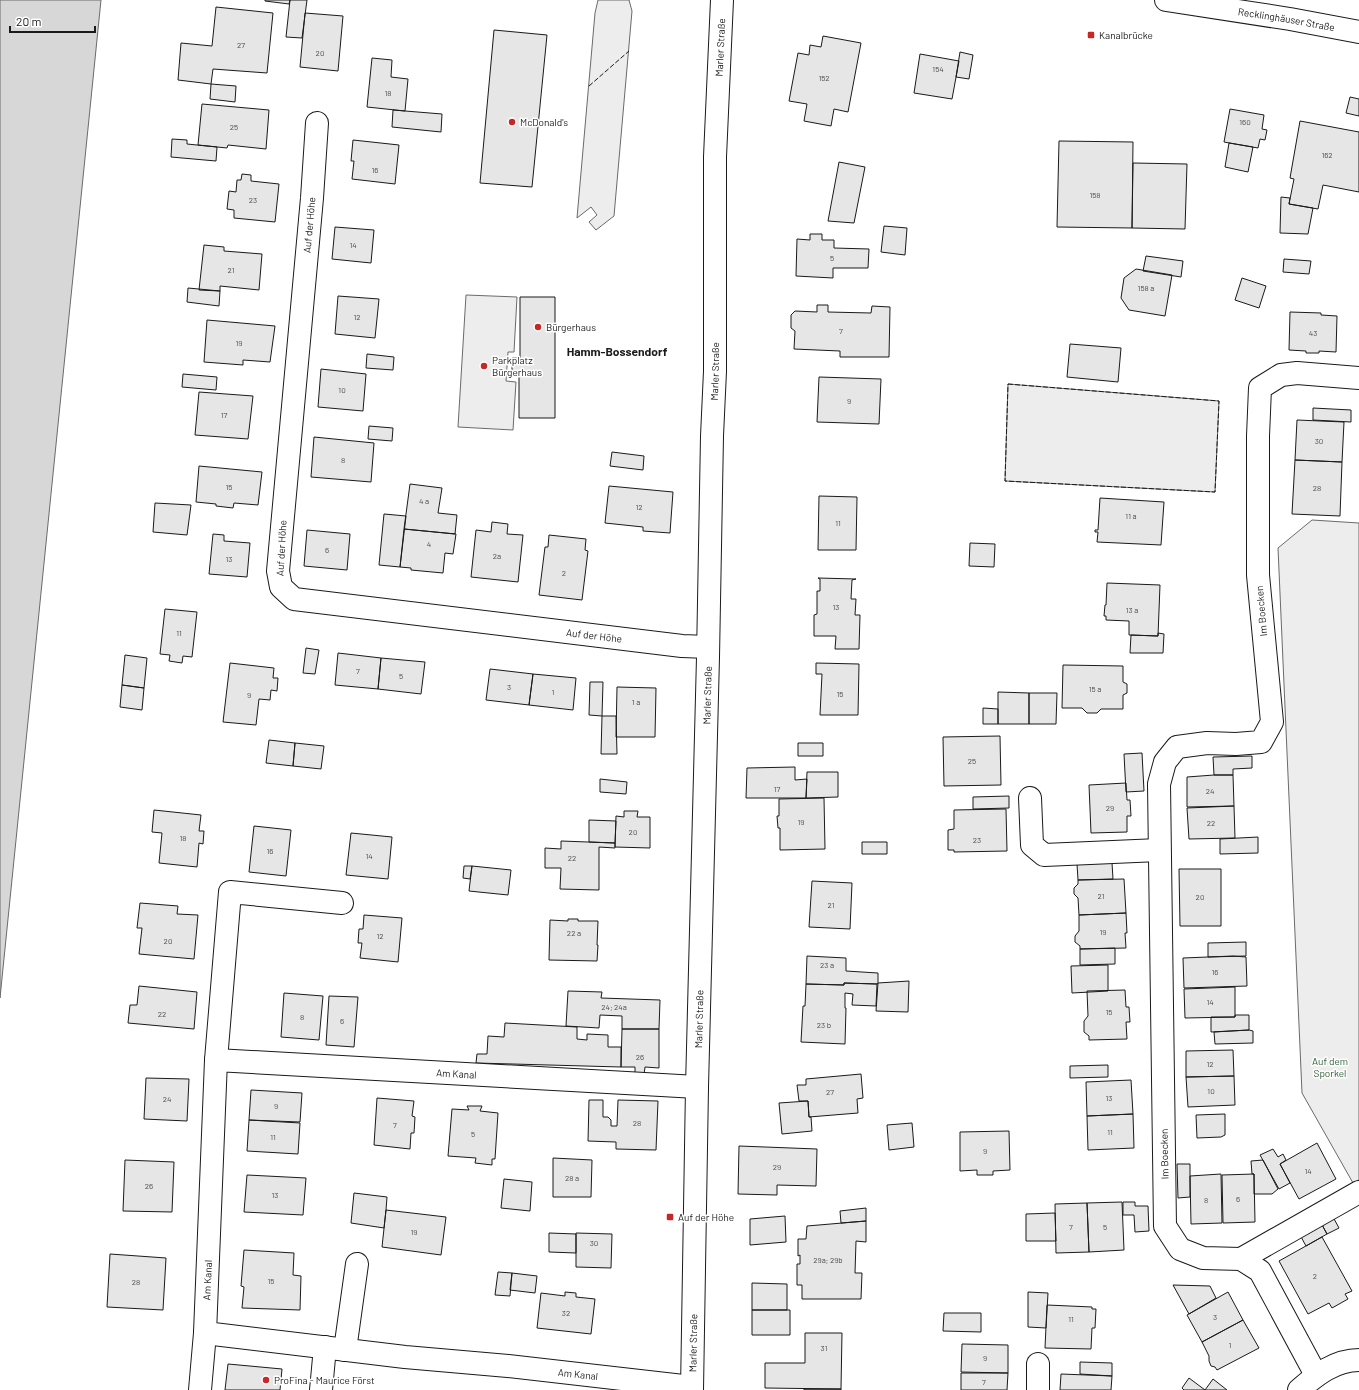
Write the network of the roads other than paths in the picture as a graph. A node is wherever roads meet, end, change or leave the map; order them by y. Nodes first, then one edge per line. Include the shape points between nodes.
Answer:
1 (722, 0) edge
2 (1166, 0) edge
3 (1359, 32) edge
4 (317, 123) dead end
5 (1359, 378) edge
6 (708, 647) junction
7 (1030, 798) dead end
8 (1160, 850) junction
9 (342, 903) dead end
10 (216, 1060) junction
11 (697, 1088) junction
12 (1359, 1192) edge
13 (1240, 1259) junction
14 (357, 1264) dead end
15 (205, 1333) junction
16 (335, 1349) junction
17 (1359, 1360) edge
18 (1038, 1364) dead end
19 (1316, 1375) junction
20 (692, 1389) edge
21 (200, 1390) edge
22 (320, 1390) edge
23 (1038, 1390) edge
24 (1298, 1390) edge

1 - 6 street, Marler Straße via 715,157 715,371
2 - 3 street, Recklinghäuser Straße
4 - 6 street, Auf der Höhe via 278,571 281,587 294,599 661,644
5 - 8 street, Im Boecken via 1297,373 1281,375 1260,388 1258,575 1272,722 1261,742 1207,743 1177,747 1165,762 1159,784
6 - 11 street, Marler Straße
7 - 8 street via 1032,845 1044,855
8 - 13 street, Im Boecken via 1165,1226 1180,1249 1202,1258
9 - 10 street, Am Kanal via 230,892
10 - 11 street, Am Kanal
10 - 15 street, Am Kanal
11 - 20 street, Marler Straße
12 - 13 street
13 - 19 street, Im Boecken via 1260,1271
14 - 16 street
15 - 16 street, Am Kanal
15 - 21 street, Am Kanal
16 - 20 street, Am Kanal via 508,1366
16 - 22 street
17 - 19 street via 1334,1365
18 - 23 street
19 - 24 street

